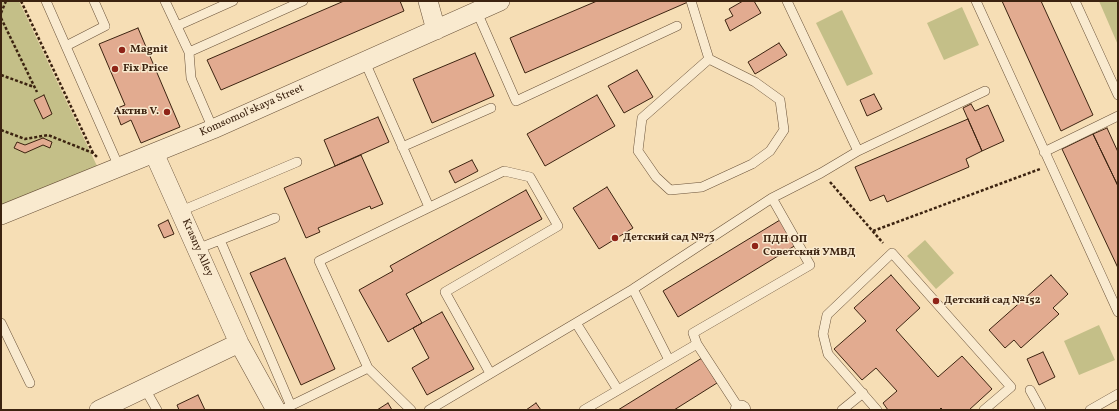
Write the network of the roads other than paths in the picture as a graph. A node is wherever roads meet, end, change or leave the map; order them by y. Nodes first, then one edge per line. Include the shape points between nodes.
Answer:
1 (46, 1) edge
2 (94, 1) edge
3 (165, 1) edge
4 (233, 1) edge
5 (303, 1) edge
6 (428, 1) edge
7 (500, 1) edge
8 (691, 1) edge
9 (787, 1) edge
10 (976, 1) edge
11 (1075, 1) edge
12 (283, 5) edge
13 (477, 12) junction
14 (177, 26) junction
15 (677, 26) dead end
16 (436, 30) junction
17 (66, 46) junction
18 (189, 52) junction
19 (710, 60) junction
20 (365, 62) junction
21 (985, 92) dead end
22 (1118, 95) edge
23 (491, 108) dead end
24 (1118, 116) edge
25 (213, 129) junction
26 (402, 147) junction
27 (858, 151) junction
28 (1044, 152) junction
29 (154, 153) junction
30 (297, 162) dead end
31 (113, 169) junction
32 (772, 198) junction
33 (429, 207) junction
34 (181, 211) junction
35 (1, 215) edge
36 (275, 218) dead end
37 (220, 240) junction
38 (197, 250) junction
39 (633, 289) junction
40 (1118, 312) edge
41 (1, 323) edge
42 (576, 323) junction
43 (240, 343) junction
44 (698, 344) junction
45 (669, 360) junction
46 (368, 368) junction
47 (490, 373) junction
48 (30, 383) dead end
49 (145, 389) junction
50 (618, 390) junction
51 (1030, 390) dead end
52 (863, 393) junction
53 (1118, 394) edge
54 (284, 409) edge
55 (99, 410) edge
56 (157, 410) edge
57 (411, 410) edge
58 (429, 410) edge
59 (584, 410) edge
60 (740, 410) edge
61 (842, 410) edge
62 (878, 410) edge
63 (984, 410) edge
64 (1041, 410) edge
65 (1090, 410) edge

1 - 17 lane
2 - 17 lane via 105,26
3 - 14 lane
4 - 14 lane
5 - 12 lane
6 - 16 street
7 - 13 street, Komsomol'skaya Street
8 - 19 lane
9 - 27 lane
10 - 28 lane
11 - 22 lane
12 - 18 lane
13 - 15 lane via 516,101
13 - 16 street, Komsomol'skaya Street
14 - 18 lane
16 - 20 street, Komsomol'skaya Street
17 - 31 lane
18 - 25 lane via 191,78
19 - 19 lane via 755,82 780,100 784,130 770,151 752,164 702,187 670,190 638,151 642,118
20 - 25 street, Komsomol'skaya Street
20 - 26 lane
21 - 27 lane
23 - 26 lane
24 - 28 lane
25 - 29 street, Komsomol'skaya Street
26 - 33 lane
27 - 32 lane
28 - 40 lane
29 - 31 street, Komsomol'skaya Street
29 - 34 street, Krasny Alley
30 - 34 lane
31 - 35 street, Komsomol'skaya Street
32 - 39 lane
32 - 44 lane via 810,265 693,333
33 - 46 lane via 319,261
33 - 47 lane via 504,171 530,177 558,226 445,292
34 - 38 street, Krasny Alley
36 - 37 lane
37 - 38 lane
37 - 54 lane
38 - 43 street, Krasny Alley
39 - 42 lane
39 - 45 lane
41 - 48 lane
42 - 47 lane
42 - 50 lane
43 - 49 street
43 - 54 street, Krasny Alley
44 - 45 lane
44 - 60 lane
45 - 50 lane
46 - 54 lane
46 - 57 lane
47 - 58 lane
49 - 55 street
49 - 56 lane
50 - 59 lane
51 - 64 lane
52 - 61 lane
52 - 62 lane
52 - 63 lane via 828,354 823,334 827,315 892,253 1012,387
53 - 65 lane

